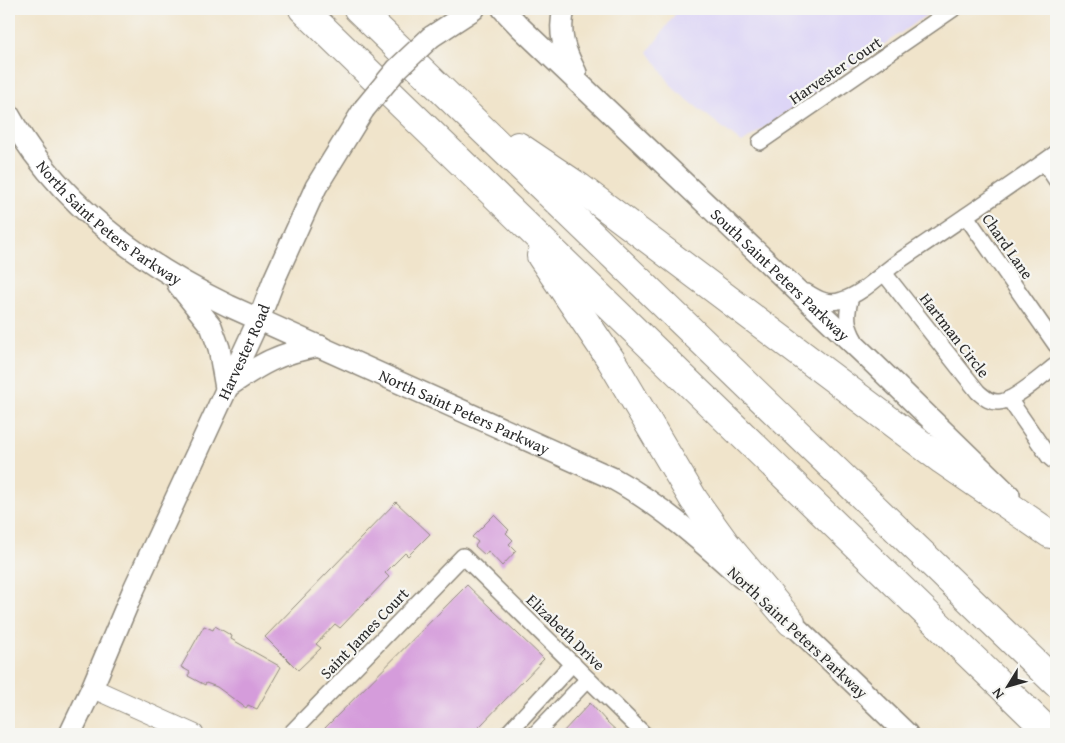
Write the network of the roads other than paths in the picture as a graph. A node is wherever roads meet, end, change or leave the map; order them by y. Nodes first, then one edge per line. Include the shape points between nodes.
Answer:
1 (303, 9) edge
2 (358, 9) edge
3 (474, 9) edge
4 (503, 9) edge
5 (564, 9) edge
6 (953, 9) edge
7 (585, 88) junction
8 (463, 111) junction
9 (9, 115) edge
10 (760, 142) dead end
11 (1056, 153) edge
12 (1044, 162) junction
13 (1056, 180) edge
14 (508, 207) junction
15 (966, 216) junction
16 (884, 274) junction
17 (172, 278) junction
18 (791, 284) junction
19 (851, 297) junction
20 (259, 319) junction
21 (1056, 345) edge
22 (320, 346) junction
23 (864, 354) junction
24 (1056, 365) edge
25 (226, 388) junction
26 (1009, 399) junction
27 (1056, 463) edge
28 (1053, 537) edge
29 (463, 556) joint
30 (791, 622) junction
31 (573, 663) junction
32 (588, 679) junction
33 (1056, 683) edge
34 (92, 688) junction
35 (70, 734) edge
36 (194, 734) edge
37 (290, 734) edge
38 (507, 734) edge
39 (535, 734) edge
40 (644, 734) edge
41 (907, 734) edge
42 (1051, 734) edge

1 - 14 highway
2 - 8 highway
3 - 20 main road, Harvester Road, bridge via 432,37 397,69 364,109 316,187
4 - 7 main road, South Saint Peters Parkway
5 - 7 main road via 560,34 564,49
6 - 10 street, Harvester Court
7 - 18 main road, South Saint Peters Parkway
8 - 28 highway via 579,186 942,460
8 - 33 highway
9 - 17 main road, North Saint Peters Parkway via 32,150 78,204 106,231
11 - 12 street
12 - 13 street
12 - 15 street
14 - 30 highway via 611,360 694,500
14 - 42 highway
15 - 16 street
15 - 21 street, Chard Lane
16 - 19 street
16 - 26 street, Hartman Circle via 978,392 988,400 999,402
17 - 20 main road, North Saint Peters Parkway
17 - 25 main road via 211,326 219,348
18 - 19 street via 819,300 840,301
18 - 23 main road, South Saint Peters Parkway
19 - 23 street via 847,310 848,328
20 - 22 main road, North Saint Peters Parkway
20 - 25 main road, Harvester Road
22 - 25 main road via 268,360
22 - 30 main road, North Saint Peters Parkway via 569,457 640,493 687,528
23 - 28 main road, South Saint Peters Parkway
24 - 26 street
25 - 34 main road, Harvester Road via 132,591
26 - 27 street
29 - 31 street, Elizabeth Drive
29 - 37 street, Saint James Court
30 - 41 main road, North Saint Peters Parkway
31 - 32 street, Elizabeth Drive
31 - 38 street
32 - 39 street
32 - 40 street, Elizabeth Drive
34 - 35 main road, Harvester Road
34 - 36 street

